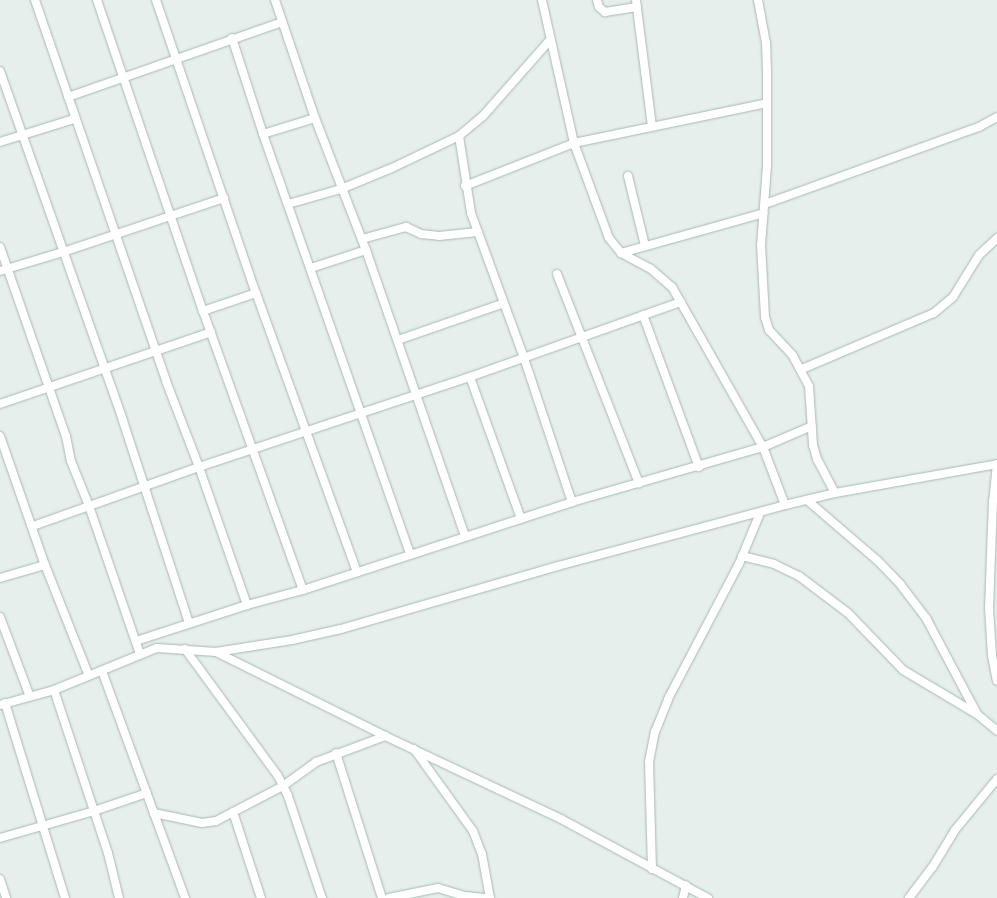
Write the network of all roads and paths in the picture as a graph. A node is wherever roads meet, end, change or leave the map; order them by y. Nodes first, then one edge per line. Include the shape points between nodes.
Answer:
1 (35, 0) edge
2 (97, 0) edge
3 (156, 0) edge
4 (275, 0) edge
5 (542, 0) edge
6 (597, 0) edge
7 (758, 0) edge
8 (636, 3) edge
9 (282, 22) junction
10 (232, 38) junction
11 (550, 40) junction
12 (175, 60) junction
13 (0, 71) edge
14 (123, 78) junction
15 (68, 97) junction
16 (767, 103) junction
17 (997, 117) edge
18 (315, 118) junction
19 (74, 119) junction
20 (652, 126) junction
21 (263, 134) junction
22 (22, 135) junction
23 (459, 136) junction
24 (0, 142) edge
25 (574, 143) junction
26 (628, 176) dead end
27 (465, 186) junction
28 (341, 188) junction
29 (224, 198) junction
30 (288, 204) junction
31 (765, 204) junction
32 (764, 213) junction
33 (170, 214) junction
34 (478, 232) junction
35 (116, 233) junction
36 (997, 238) edge
37 (362, 239) junction
38 (645, 246) junction
39 (0, 247) edge
40 (366, 250) junction
41 (63, 252) junction
42 (621, 253) junction
43 (311, 268) junction
44 (4, 270) edge
45 (557, 274) dead end
46 (256, 293) junction
47 (681, 302) junction
48 (504, 303) junction
49 (203, 311) junction
50 (643, 315) junction
51 (211, 332) junction
52 (582, 336) junction
53 (398, 340) junction
54 (156, 351) junction
55 (524, 358) junction
56 (103, 368) junction
57 (802, 369) junction
58 (470, 378) junction
59 (48, 388) junction
60 (416, 394) junction
61 (0, 404) edge
62 (361, 413) junction
63 (812, 426) junction
64 (307, 431) junction
65 (0, 436) edge
66 (763, 447) junction
67 (254, 449) junction
68 (997, 464) edge
69 (699, 466) junction
70 (199, 467) junction
71 (638, 483) junction
72 (144, 486) junction
73 (835, 493) junction
74 (807, 500) junction
75 (572, 502) junction
76 (89, 506) junction
77 (785, 506) junction
78 (760, 513) junction
79 (521, 519) junction
80 (33, 526) junction
81 (466, 536) junction
82 (410, 554) junction
83 (742, 556) junction
84 (45, 565) junction
85 (357, 572) junction
86 (0, 578) edge
87 (303, 590) junction
88 (247, 604) junction
89 (0, 617) edge
90 (189, 623) junction
91 (3, 634) edge
92 (136, 641) junction
93 (185, 649) junction
94 (216, 652) junction
95 (140, 654) junction
96 (102, 671) junction
97 (89, 676) junction
98 (997, 681) edge
99 (54, 690) junction
100 (30, 697) junction
101 (2, 704) edge
102 (977, 714) junction
103 (997, 731) edge
104 (385, 736) junction
105 (413, 747) junction
106 (336, 753) junction
107 (997, 779) edge
108 (283, 786) junction
109 (147, 793) junction
110 (94, 811) junction
111 (234, 812) junction
112 (154, 813) junction
113 (43, 827) junction
114 (0, 838) edge
115 (652, 869) junction
116 (0, 878) edge
117 (686, 885) junction
118 (6, 898) edge
119 (65, 898) edge
120 (119, 898) edge
121 (185, 898) edge
122 (261, 898) edge
123 (322, 898) edge
124 (382, 898) edge
125 (390, 898) edge
126 (484, 898) edge
127 (490, 898) edge
128 (682, 898) edge
129 (708, 898) edge
130 (909, 898) edge

1 - 15 street
2 - 14 street
3 - 12 street
4 - 9 street
5 - 11 street
6 - 8 street via 605,12
7 - 16 street via 766,43
8 - 20 street
9 - 10 street
9 - 18 street
10 - 12 street
10 - 21 street
11 - 23 street via 483,116
11 - 25 street
12 - 14 street
12 - 29 street
13 - 22 street
14 - 15 street
14 - 33 street
15 - 19 street
16 - 20 street
16 - 31 street
17 - 31 street via 979,127
18 - 21 street
18 - 28 street
19 - 22 street
19 - 35 street
20 - 25 street
21 - 30 street
22 - 24 street
22 - 41 street
23 - 27 street
23 - 28 street
25 - 27 street
25 - 42 street via 609,238
26 - 38 street
27 - 34 street
28 - 30 street
28 - 37 street
29 - 33 street
29 - 46 street
30 - 43 street
31 - 32 street
32 - 38 street
32 - 57 street via 760,245 765,317 769,330
33 - 35 street
33 - 49 street
34 - 37 street via 439,236 421,234 406,227
34 - 48 street
35 - 41 street
35 - 54 street
36 - 57 street via 979,255 953,297 934,313
37 - 40 street
38 - 42 street
39 - 44 street
40 - 43 street
40 - 53 street
41 - 44 street
41 - 56 street
42 - 47 street via 662,277
43 - 62 street
44 - 59 street
45 - 52 street
46 - 49 street
46 - 64 street
47 - 50 street
47 - 66 street
48 - 53 street
48 - 55 street
49 - 51 street
50 - 52 street
50 - 69 street
51 - 54 street
51 - 67 street
52 - 55 street
52 - 71 street
53 - 60 street
54 - 56 street
54 - 70 street
55 - 58 street
55 - 75 street
56 - 59 street
56 - 72 street
57 - 63 street via 809,386
58 - 60 street
58 - 79 street
59 - 61 street
59 - 76 street via 71,462
60 - 62 street
60 - 81 street
62 - 64 street
62 - 82 street
63 - 66 street
63 - 73 street via 817,459
64 - 67 street
64 - 85 street
65 - 80 street
66 - 69 street
66 - 77 street
67 - 70 street
67 - 87 street
68 - 73 street
68 - 98 street via 989,608
69 - 71 street
70 - 72 street
70 - 88 street
71 - 75 street
72 - 76 street
72 - 90 street
73 - 74 street
74 - 77 street
74 - 102 street via 878,561 906,591 926,618
75 - 79 street
76 - 80 street
76 - 92 street
77 - 78 street
78 - 83 street
78 - 94 street via 558,566 341,629
79 - 81 street
80 - 84 street
81 - 82 street
82 - 85 street
83 - 102 street via 774,564 799,576 848,613 903,670
83 - 115 street via 668,699 655,732 649,762
84 - 86 street
84 - 97 street
85 - 87 street
87 - 88 street
88 - 90 street
89 - 91 street
90 - 92 street
91 - 100 street
92 - 95 street
93 - 94 street
93 - 95 street via 165,647
93 - 108 street via 267,758
94 - 104 street
95 - 96 street
96 - 97 street
96 - 109 street
97 - 99 street
99 - 100 street
99 - 110 street
100 - 101 street
101 - 113 street
102 - 103 street
104 - 105 street
104 - 106 street
105 - 115 street via 608,843
105 - 127 street via 473,831 482,854
106 - 108 street via 310,765
106 - 124 street
107 - 130 street via 955,830
108 - 111 street
108 - 123 street
109 - 110 street
109 - 112 street
110 - 113 street
110 - 120 street
111 - 112 street via 216,821 202,823
111 - 122 street
112 - 121 street
113 - 114 street
113 - 119 street
115 - 117 street
116 - 118 street
117 - 128 street
117 - 129 street
125 - 126 street via 438,888

